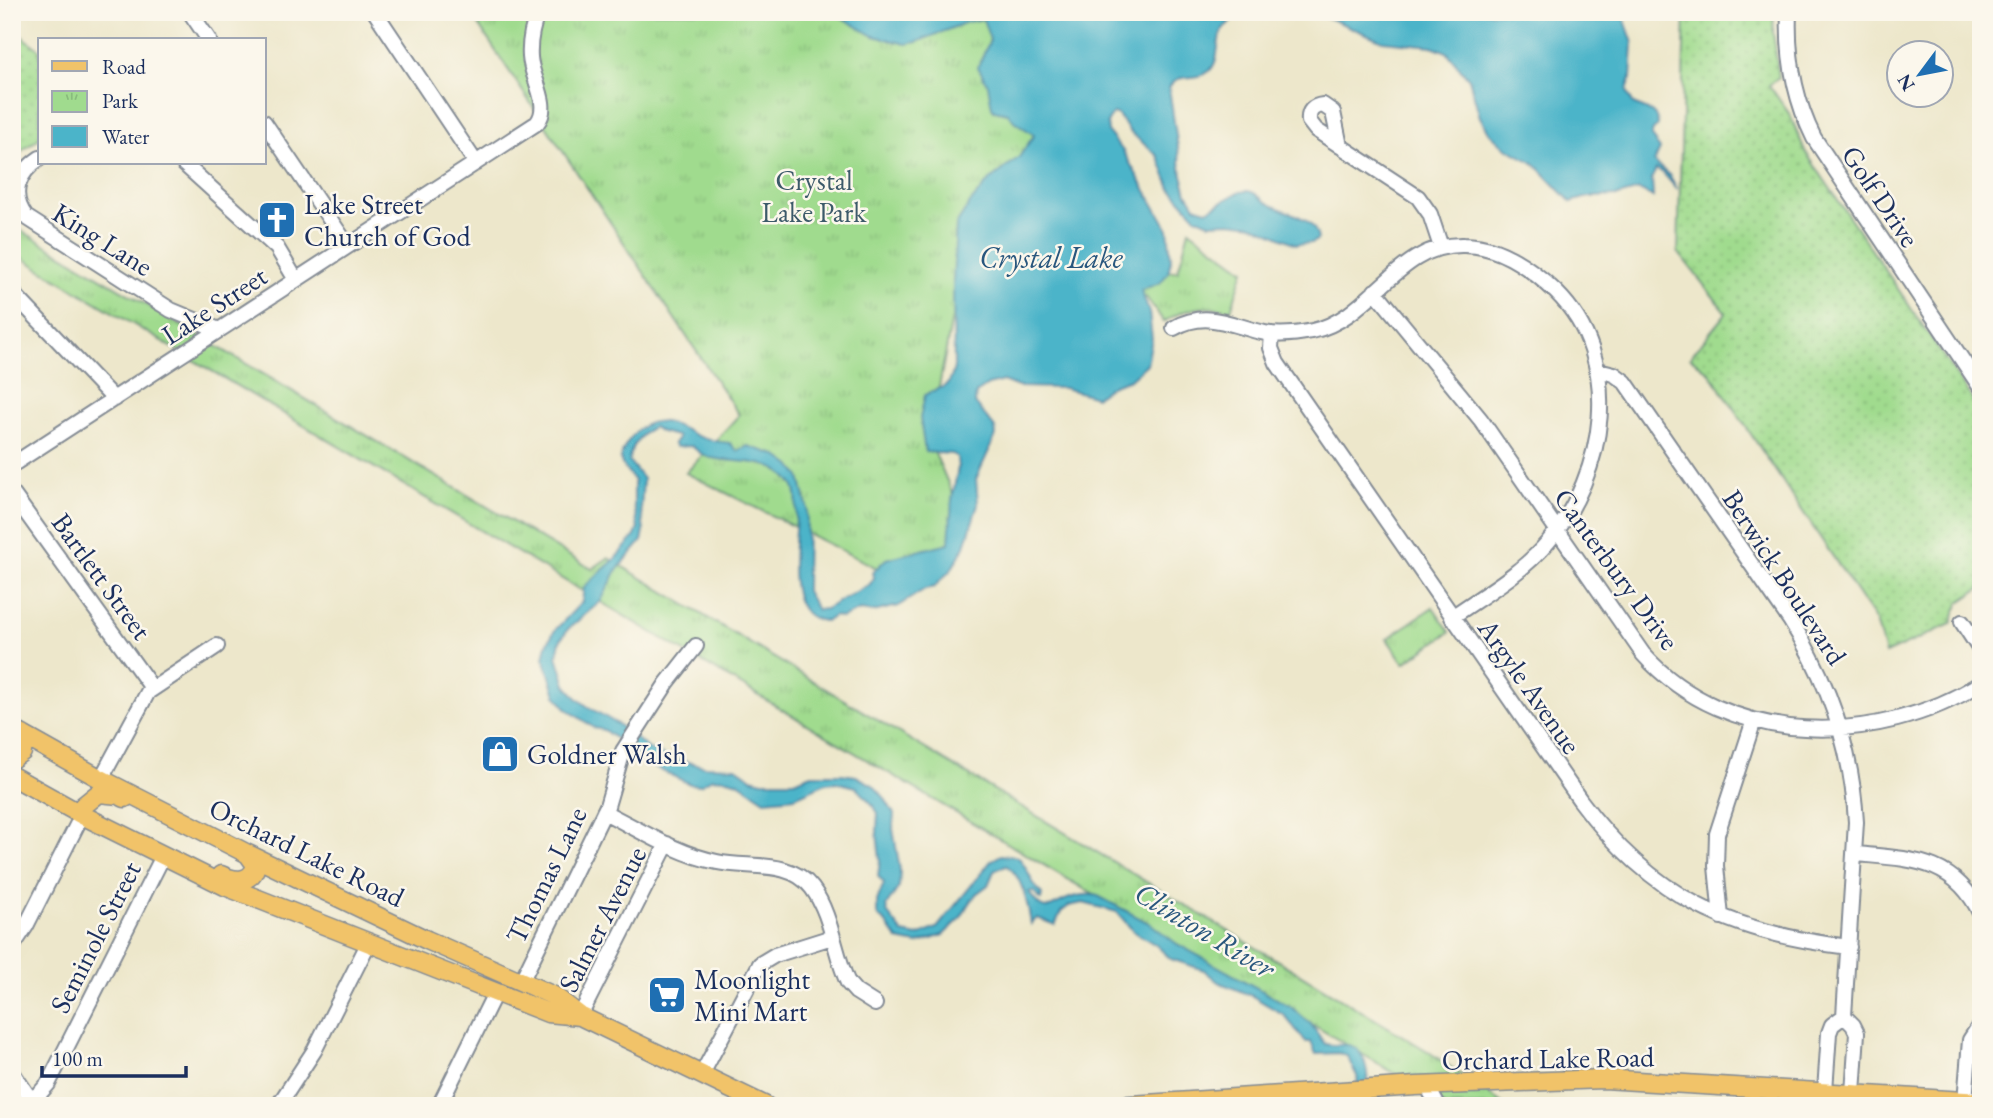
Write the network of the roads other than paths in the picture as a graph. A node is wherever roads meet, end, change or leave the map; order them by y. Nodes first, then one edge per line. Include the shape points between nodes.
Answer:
1 (190, 12) edge
2 (375, 12) edge
3 (538, 12) edge
4 (1788, 12) edge
5 (208, 38) edge
6 (266, 125) edge
7 (1340, 146) dead end
8 (38, 160) edge
9 (476, 163) junction
10 (184, 164) edge
11 (348, 246) junction
12 (1441, 247) junction
13 (296, 280) junction
14 (1375, 291) junction
15 (12, 292) edge
16 (1174, 328) dead end
17 (219, 330) junction
18 (1272, 334) junction
19 (1598, 370) junction
20 (1981, 388) edge
21 (114, 399) junction
22 (12, 465) edge
23 (12, 493) edge
24 (1558, 530) junction
25 (1452, 617) junction
26 (1962, 622) dead end
27 (218, 646) dead end
28 (696, 646) dead end
29 (1981, 651) edge
30 (1981, 683) edge
31 (152, 688) junction
32 (1754, 720) junction
33 (1841, 728) junction
34 (17, 732) edge
35 (12, 759) edge
36 (12, 776) edge
37 (101, 779) junction
38 (604, 812) junction
39 (82, 815) junction
40 (220, 839) junction
41 (667, 844) junction
42 (247, 853) junction
43 (1856, 854) junction
44 (163, 856) junction
45 (1981, 915) edge
46 (1721, 917) junction
47 (832, 937) junction
48 (427, 940) junction
49 (368, 944) junction
50 (12, 947) edge
51 (1849, 947) junction
52 (414, 962) junction
53 (521, 982) junction
54 (495, 993) junction
55 (875, 1004) dead end
56 (580, 1016) junction
57 (1844, 1016) junction
58 (1981, 1023) edge
59 (12, 1072) edge
60 (702, 1074) junction
61 (1427, 1086) junction
62 (1825, 1091) junction
63 (1853, 1093) junction
64 (740, 1099) edge
65 (1973, 1101) edge
66 (1235, 1102) edge
67 (29, 1104) edge
68 (1125, 1105) edge
69 (278, 1106) edge
70 (439, 1106) edge
71 (766, 1106) edge
72 (1438, 1106) edge

1 - 5 street
2 - 9 street
3 - 9 street, Lake Street via 530,57 543,112 537,123
4 - 20 street, Golf Drive via 1794,86 1814,138
6 - 11 street
7 - 12 street via 1418,197 1430,214
8 - 17 street, King Lane via 18,182 18,202 26,218 171,310
9 - 11 street, Lake Street
10 - 13 street via 273,244
11 - 13 street, Lake Street
12 - 14 street via 1410,260
12 - 19 street via 1494,250 1542,281 1560,296 1580,324
13 - 17 street, Lake Street
14 - 18 street via 1326,327
14 - 24 street, Canterbury Drive via 1463,396
15 - 21 street
16 - 18 street via 1214,318
17 - 21 street, Lake Street
18 - 25 street, Argyle Avenue via 1277,363
19 - 24 street via 1599,418 1593,459 1581,492
19 - 33 street, Berwick Boulevard via 1625,382 1780,606 1819,671
21 - 22 street, Lake Street
23 - 31 street, Bartlett Street
24 - 25 street via 1523,567
24 - 32 street, Canterbury Drive via 1643,654 1664,676 1711,706
25 - 46 street, Argyle Avenue via 1609,837 1669,888
26 - 29 street
27 - 31 street
28 - 38 street, Thomas Lane via 623,751
30 - 33 street, Canterbury Drive via 1903,718
31 - 37 street
32 - 33 street, Canterbury Drive
32 - 46 street via 1717,834
33 - 43 street, Berwick Boulevard via 1854,794
34 - 35 main road via 22,752
34 - 37 main road, Orchard Lake Road
36 - 39 main road, Orchard Lake Road
37 - 40 main road, Orchard Lake Road
38 - 41 street
38 - 53 street, Thomas Lane
39 - 40 main road via 88,799 108,793 207,839
39 - 44 main road, Orchard Lake Road
39 - 50 street
40 - 42 main road, Orchard Lake Road
41 - 47 street via 716,862 774,867 796,874 818,897
41 - 56 street, Salmer Avenue
42 - 44 main road via 256,865 254,872 234,880 176,853
42 - 48 main road, Orchard Lake Road
43 - 45 street via 1932,865 1962,886
43 - 51 street, Berwick Boulevard
44 - 49 main road, Orchard Lake Road via 237,892
44 - 67 street, Seminole Street via 48,1084
46 - 51 street, Argyle Avenue via 1786,938
47 - 55 street via 848,983
47 - 60 street via 760,964
48 - 52 main road
48 - 53 main road, Orchard Lake Road
49 - 52 main road, Orchard Lake Road
49 - 69 street via 314,1051
51 - 57 street, Berwick Boulevard
52 - 54 main road, Orchard Lake Road
53 - 56 main road, Orchard Lake Road via 554,996
54 - 56 main road, Orchard Lake Road via 548,1013
54 - 70 street
56 - 60 main road, Orchard Lake Road
57 - 62 street, Berwick Boulevard via 1829,1033
57 - 63 street, Berwick Boulevard via 1857,1034
58 - 65 street via 1970,1040
59 - 67 street
60 - 64 main road, Orchard Lake Road
61 - 62 main road, Orchard Lake Road via 1604,1079
61 - 66 main road, Orchard Lake Road
61 - 72 street
62 - 63 main road, Orchard Lake Road
63 - 65 main road, Orchard Lake Road
64 - 71 main road, Orchard Lake Road
66 - 68 main road, Orchard Lake Road

